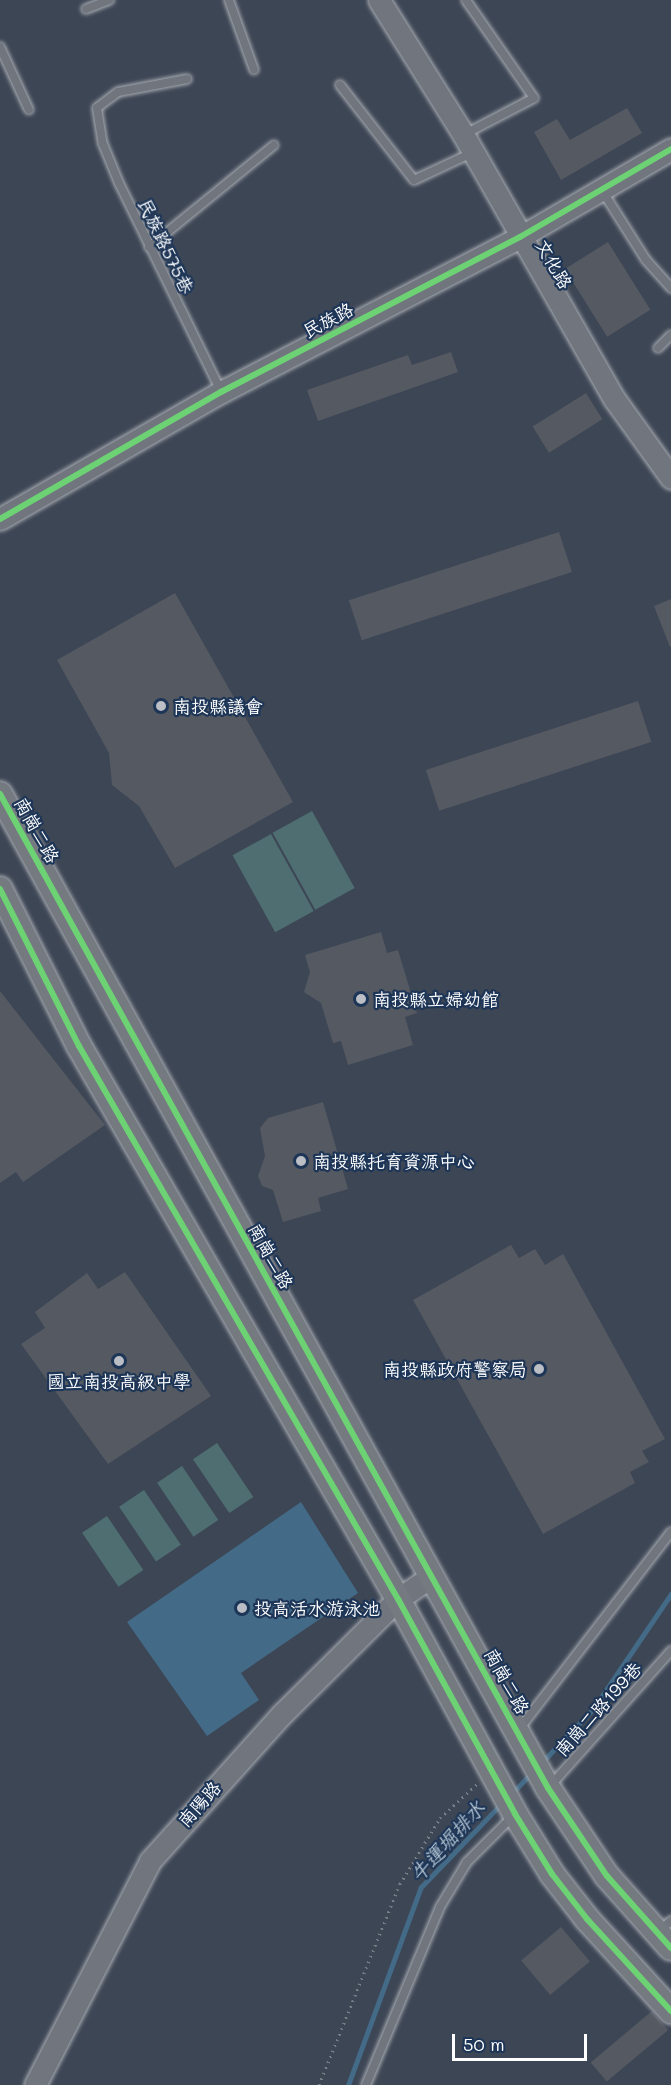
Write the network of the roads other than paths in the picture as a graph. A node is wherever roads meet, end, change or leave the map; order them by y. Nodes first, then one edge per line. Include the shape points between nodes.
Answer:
1 (109, 0) edge
2 (230, 0) edge
3 (379, 0) edge
4 (466, 0) edge
5 (86, 9) dead end
6 (0, 47) edge
7 (255, 70) dead end
8 (187, 78) dead end
9 (340, 85) dead end
10 (29, 110) dead end
11 (468, 143) junction
12 (274, 145) dead end
13 (671, 149) edge
14 (601, 188) junction
15 (520, 237) junction
16 (149, 247) junction
17 (671, 288) edge
18 (671, 335) edge
19 (658, 348) dead end
20 (221, 392) junction
21 (671, 478) edge
22 (0, 519) edge
23 (0, 794) edge
24 (0, 889) edge
25 (671, 1532) edge
26 (432, 1576) junction
27 (398, 1599) junction
28 (671, 1651) edge
29 (517, 1731) junction
30 (548, 1788) junction
31 (515, 1814) junction
32 (667, 1934) edge
33 (671, 2011) edge
34 (35, 2085) edge
35 (366, 2085) edge

1 - 5 lane
2 - 7 lane
3 - 11 street, 文化路
4 - 11 lane via 534,98
6 - 10 lane
8 - 16 lane, 民族路575巷 via 118,92 97,108 103,144
9 - 11 lane via 414,180
11 - 15 street, 文化路
12 - 16 lane
13 - 14 street, 民族路
14 - 15 street, 民族路
14 - 17 lane via 646,260
15 - 20 street, 民族路
15 - 21 street, 文化路 via 615,400
16 - 20 lane, 民族路575巷
18 - 19 lane
20 - 22 street, 民族路
23 - 26 main road, 南崗二路
24 - 27 main road via 79,1046
25 - 29 lane
26 - 27 street, 南陽路
26 - 29 main road, 南崗二路
27 - 31 main road
27 - 34 street, 南陽路 via 282,1714 150,1862
28 - 30 lane, 南崗二路199巷
29 - 30 main road, 南崗二路
30 - 32 main road via 607,1876
31 - 33 main road via 552,1874 587,1919
31 - 35 lane via 467,1862 440,1907

